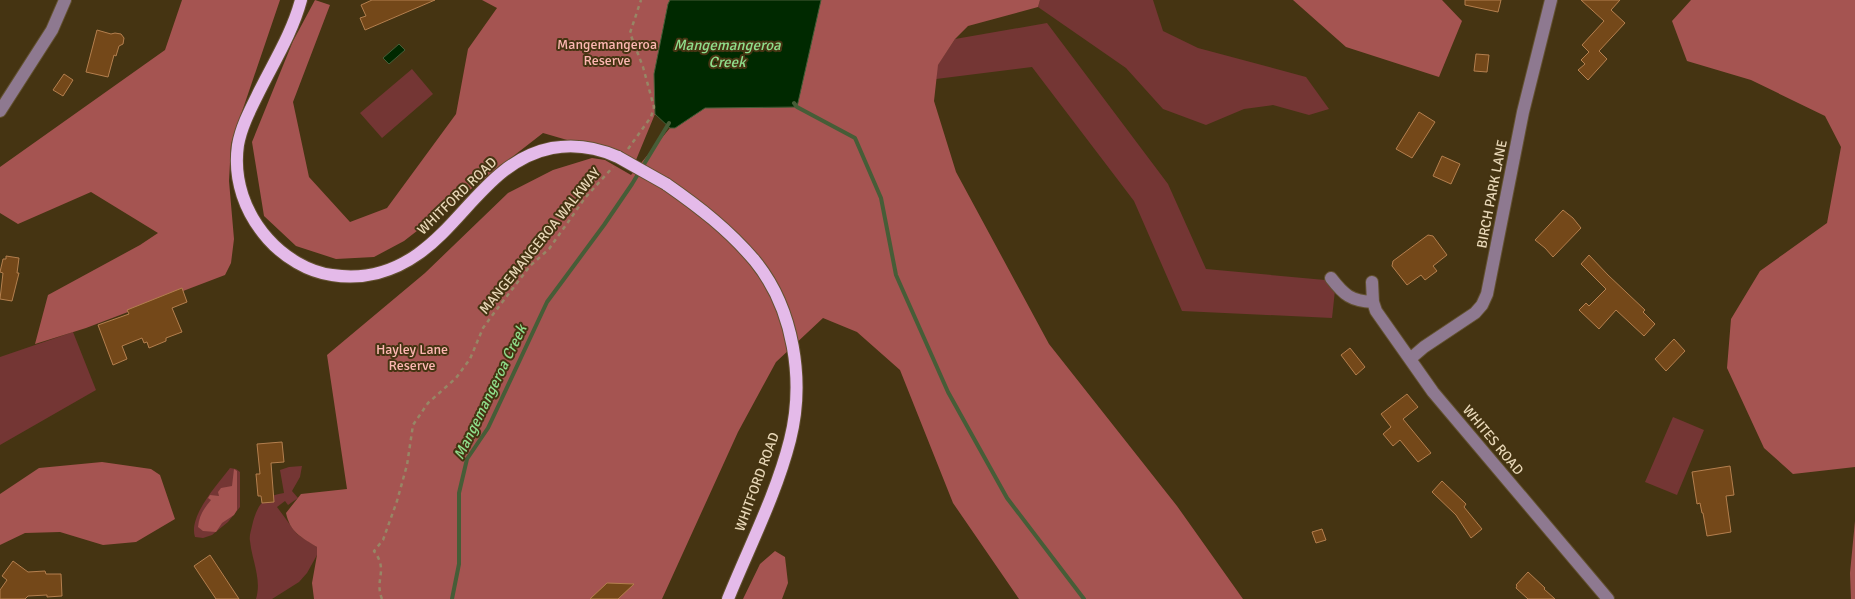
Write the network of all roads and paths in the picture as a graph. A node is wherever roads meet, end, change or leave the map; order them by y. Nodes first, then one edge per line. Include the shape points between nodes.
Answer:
1 (65, 0) edge
2 (301, 0) edge
3 (641, 0) edge
4 (1551, 0) edge
5 (0, 111) edge
6 (620, 157) junction
7 (1331, 278) dead end
8 (1372, 282) dead end
9 (1367, 302) junction
10 (1410, 359) junction
11 (382, 599) edge
12 (728, 599) edge
13 (1608, 599) edge

1 - 5 street via 52,30
2 - 6 main road, WHITFORD ROAD via 292,26 241,131 237,173 246,207 258,227 274,246 303,266 346,277 369,276 391,269 418,254 434,240 506,168 540,150 578,146
3 - 6 path, MANGEMANGEROA WALKWAY via 630,33 654,107 651,117
4 - 10 street, BIRCH PARK LANE via 1523,112 1487,294 1475,313
6 - 11 path, MANGEMANGEROA WALKWAY via 585,198 549,249 530,266 494,313 456,378 428,403 412,425 398,501 383,540 374,551 381,560 378,590
6 - 12 main road, WHITFORD ROAD, bridge via 666,184 730,234 756,262 780,304 791,338 797,377 790,438 778,478
7 - 9 street via 1349,297
8 - 9 street
9 - 10 street, WHITES ROAD
10 - 13 street, WHITES ROAD via 1433,392

